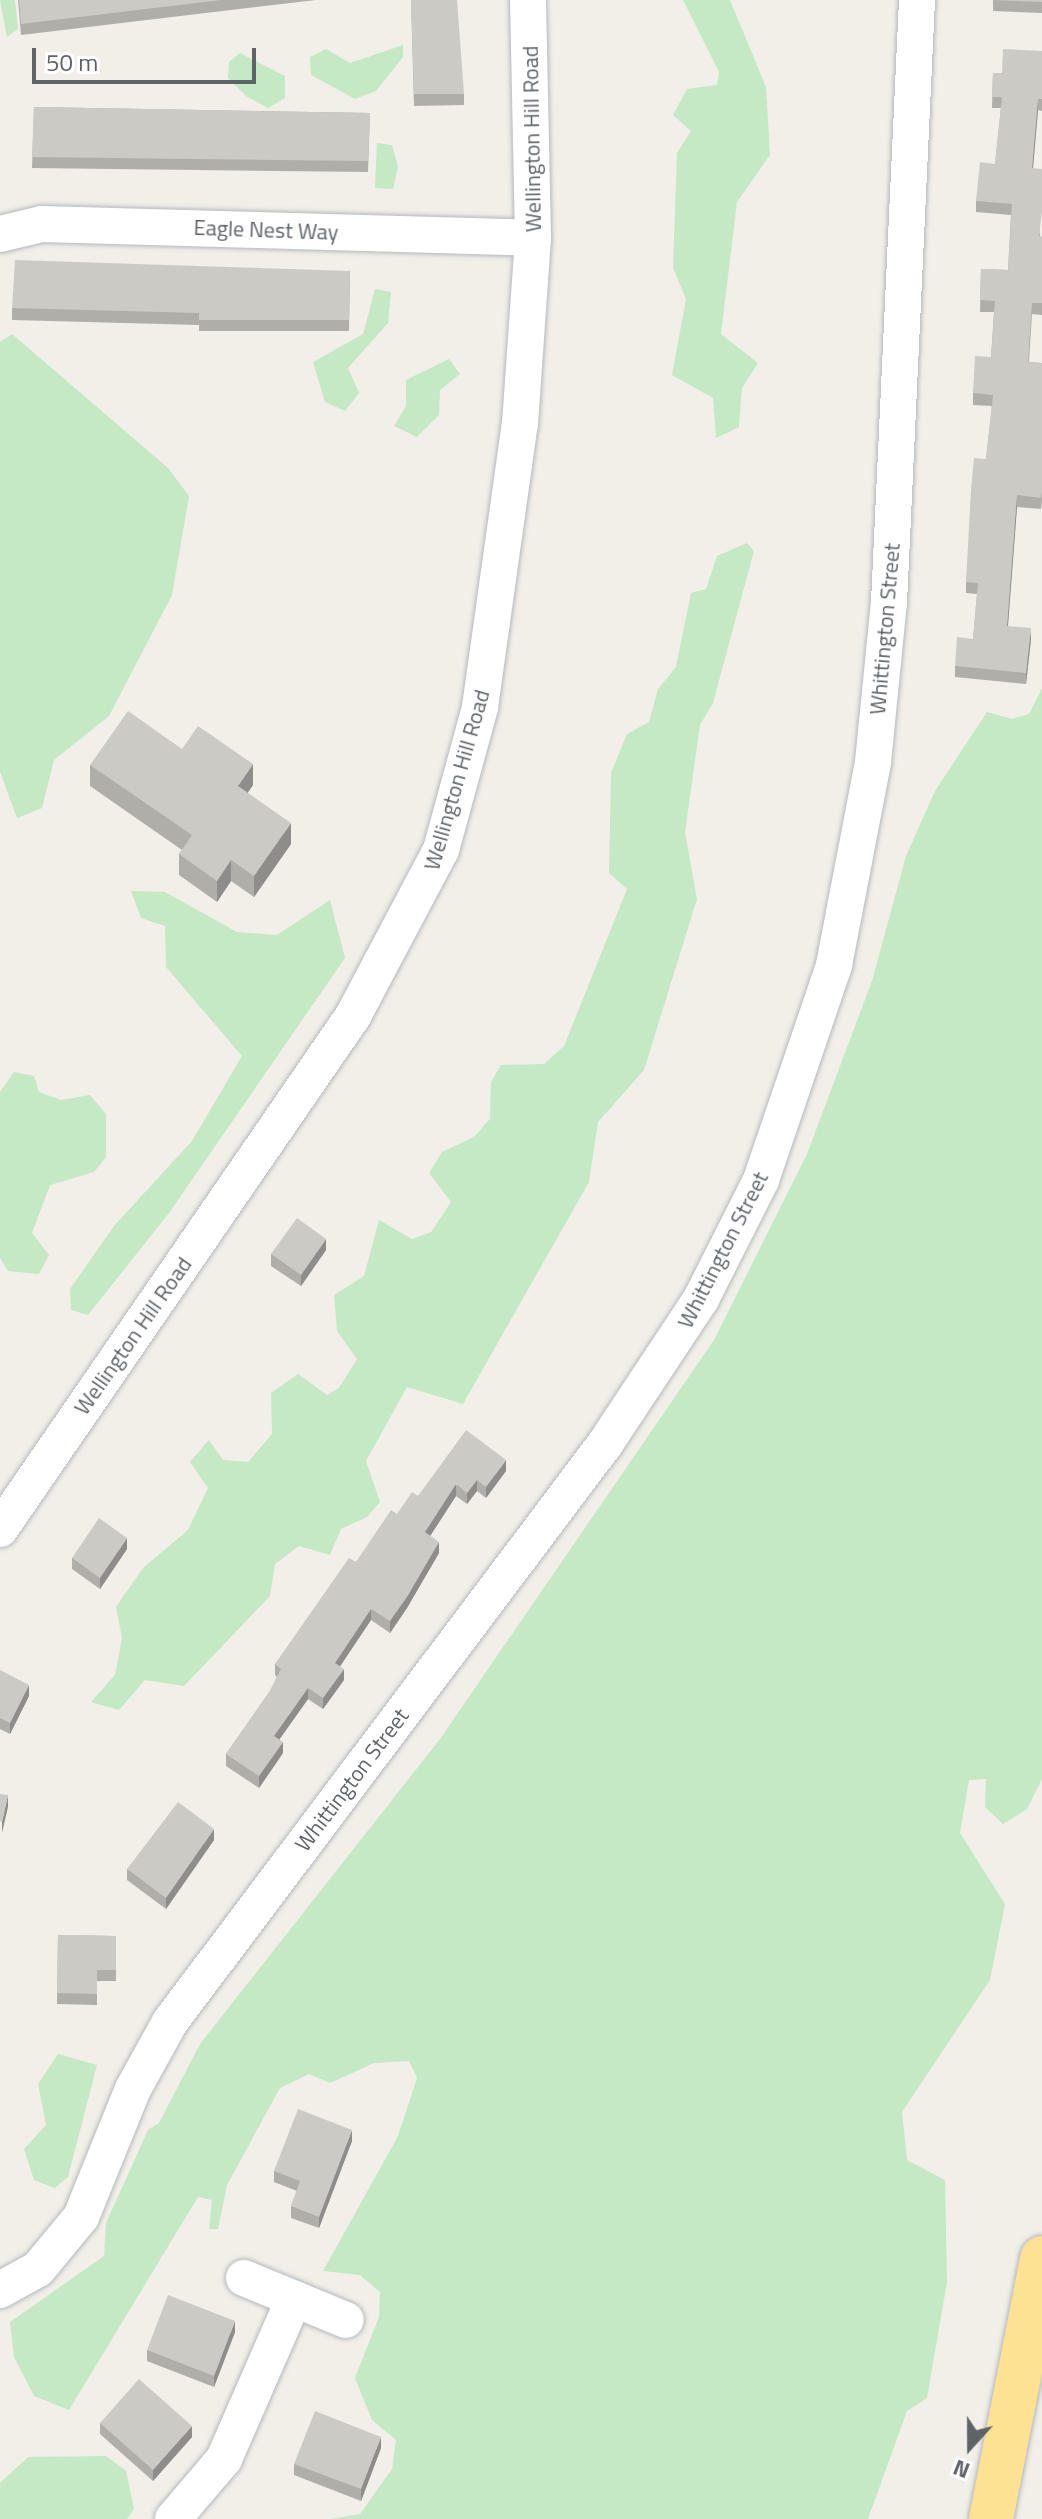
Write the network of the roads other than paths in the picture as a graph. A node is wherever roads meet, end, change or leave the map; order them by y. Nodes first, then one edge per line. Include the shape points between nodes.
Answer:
1 (528, 0) edge
2 (917, 0) edge
3 (0, 234) edge
4 (533, 238) junction
5 (0, 1528) edge
6 (1042, 2258) edge
7 (244, 2278) dead end
8 (0, 2290) edge
9 (294, 2299) junction
10 (346, 2320) dead end
11 (173, 2519) edge
12 (991, 2519) edge

1 - 4 street, Wellington Hill Road
2 - 8 street, Whittington Street via 889,603 873,762 834,965 761,1180 701,1299 605,1444 170,2022 74,2226 38,2269
3 - 4 street, Eagle Nest Way via 42,224
4 - 5 street, Wellington Hill Road via 520,424 494,626 462,777 423,896 353,1016
6 - 12 highway
7 - 9 street
9 - 10 street
9 - 11 street via 224,2459

